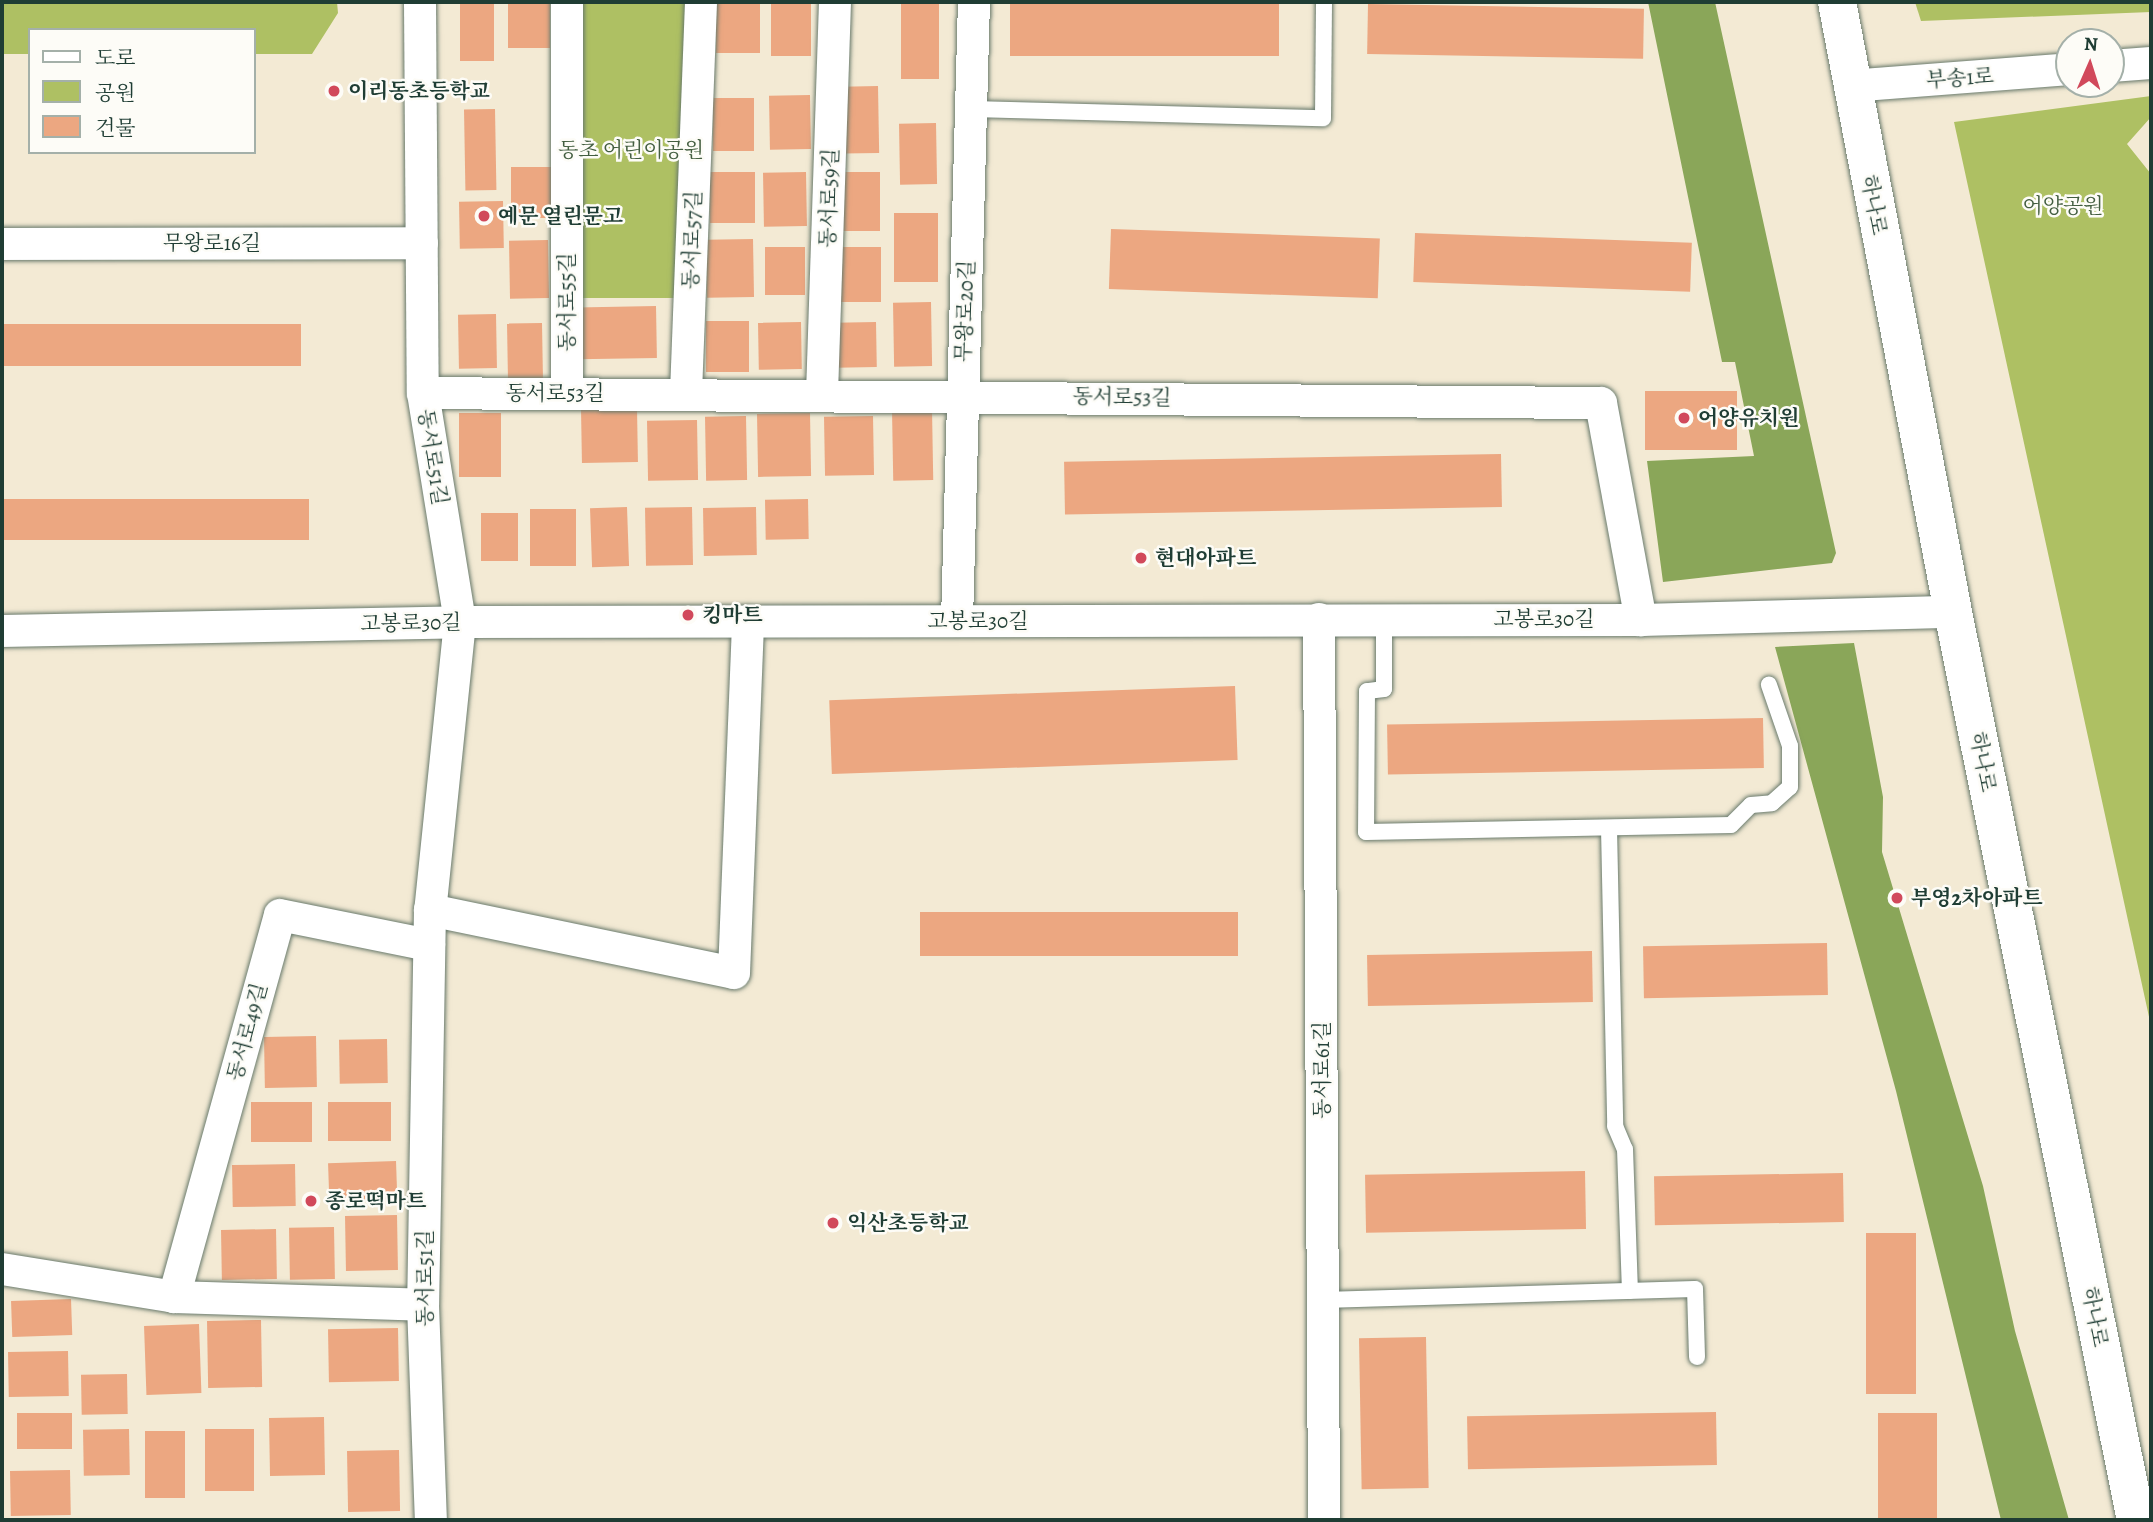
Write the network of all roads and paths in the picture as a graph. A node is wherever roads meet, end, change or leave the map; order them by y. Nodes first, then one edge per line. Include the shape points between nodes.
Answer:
1 (420, 2) edge
2 (567, 2) edge
3 (701, 2) edge
4 (835, 2) edge
5 (974, 2) edge
6 (1324, 2) edge
7 (1836, 2) edge
8 (2151, 63) edge
9 (2125, 65) edge
10 (2055, 70) edge
11 (1850, 86) junction
12 (971, 109) junction
13 (422, 243) junction
14 (2, 244) edge
15 (423, 393) junction
16 (567, 393) junction
17 (687, 393) junction
18 (822, 394) junction
19 (963, 394) junction
20 (1953, 612) junction
21 (1319, 619) junction
22 (1384, 619) junction
23 (1641, 620) junction
24 (748, 621) junction
25 (957, 621) junction
26 (460, 622) junction
27 (2, 631) edge
28 (1769, 685) dead end
29 (1609, 828) junction
30 (430, 910) junction
31 (429, 945) junction
32 (2, 1269) edge
33 (1630, 1291) junction
34 (174, 1297) junction
35 (1323, 1300) junction
36 (423, 1305) junction
37 (1697, 1357) dead end
38 (431, 1520) edge
39 (1324, 1520) edge
40 (2136, 1520) edge

1 - 13 street, 동서로51길
2 - 16 street, 동서로55길
3 - 17 street, 동서로57길
4 - 18 street, 동서로59길
5 - 12 street, 무왕로20길
6 - 12 lane via 1323,118
7 - 11 street, 하나로
8 - 9 street
10 - 11 street, 부송1로
11 - 20 street, 하나로
12 - 19 street, 무왕로20길
13 - 14 street, 무왕로16길
13 - 15 street, 동서로51길
15 - 16 street, 동서로53길
15 - 26 street, 동서로51길
16 - 17 street, 동서로53길
17 - 18 street, 동서로53길
18 - 19 street, 동서로53길
19 - 23 street, 동서로53길 via 1601,403
19 - 25 street, 무왕로20길
20 - 23 street, 고봉로30길
20 - 40 street, 하나로
21 - 22 street, 고봉로30길
21 - 25 street, 고봉로30길
21 - 35 street, 동서로61길
22 - 23 street, 고봉로30길
22 - 29 lane via 1384,689 1367,691 1366,832
24 - 25 street, 고봉로30길
24 - 26 street, 고봉로30길
24 - 30 street via 734,973
26 - 27 street, 고봉로30길
26 - 30 street, 동서로51길
28 - 29 lane via 1790,746 1790,787 1784,796 1772,803 1751,805 1731,825
29 - 33 lane via 1615,1126 1625,1149
30 - 31 street, 동서로51길
31 - 34 street, 동서로49길 via 280,915
31 - 36 street, 동서로51길
32 - 34 street
33 - 35 lane
33 - 37 lane via 1695,1289
34 - 36 street
35 - 39 street, 동서로61길
36 - 38 street, 동서로51길

